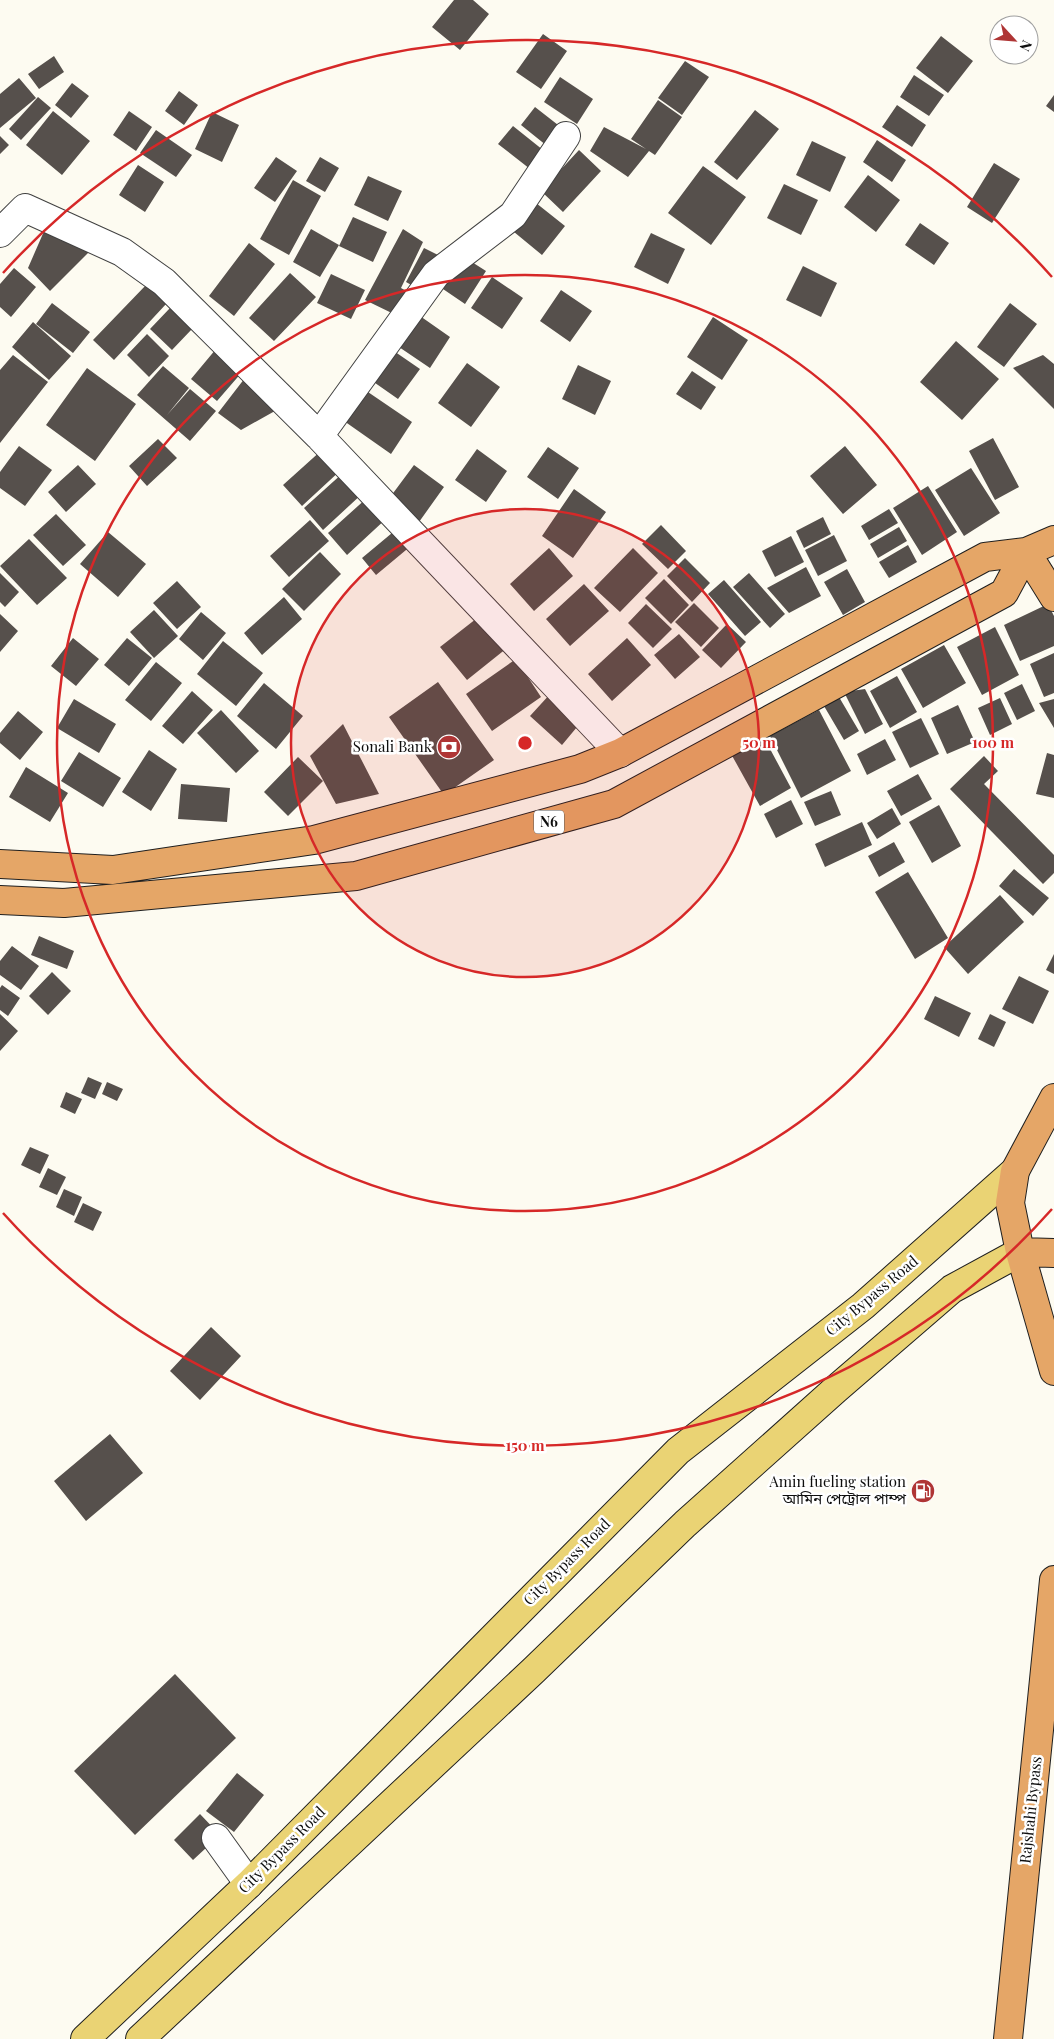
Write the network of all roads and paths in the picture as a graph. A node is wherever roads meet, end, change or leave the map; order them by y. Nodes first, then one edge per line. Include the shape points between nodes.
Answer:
1 (566, 136) dead end
2 (0, 233) edge
3 (319, 436) junction
4 (1054, 540) edge
5 (1026, 552) junction
6 (1054, 597) edge
7 (620, 753) junction
8 (0, 864) edge
9 (0, 900) edge
10 (1054, 1098) edge
11 (1015, 1171) junction
12 (1020, 1252) junction
13 (1054, 1253) edge
14 (1054, 1371) edge
15 (1054, 1580) edge
16 (216, 1838) dead end
17 (249, 1884) junction
18 (85, 2039) edge
19 (140, 2039) edge
20 (1008, 2039) edge

1 - 3 street via 513,216 436,274
2 - 3 street via 25,208 122,252 164,282
3 - 7 street
4 - 5 highway
5 - 6 highway
5 - 7 highway via 985,557
5 - 9 highway, N6 via 1004,593 614,804 356,876 64,902
7 - 8 highway via 580,769 314,840 113,870
10 - 11 highway, City Bypass Road
11 - 12 highway via 1010,1203
11 - 17 main road, City Bypass Road via 863,1306 678,1451
12 - 13 highway
12 - 14 highway
12 - 19 main road via 952,1289 836,1388 685,1524
15 - 20 highway, Rajshahi Bypass
16 - 17 street
17 - 18 main road, City Bypass Road

